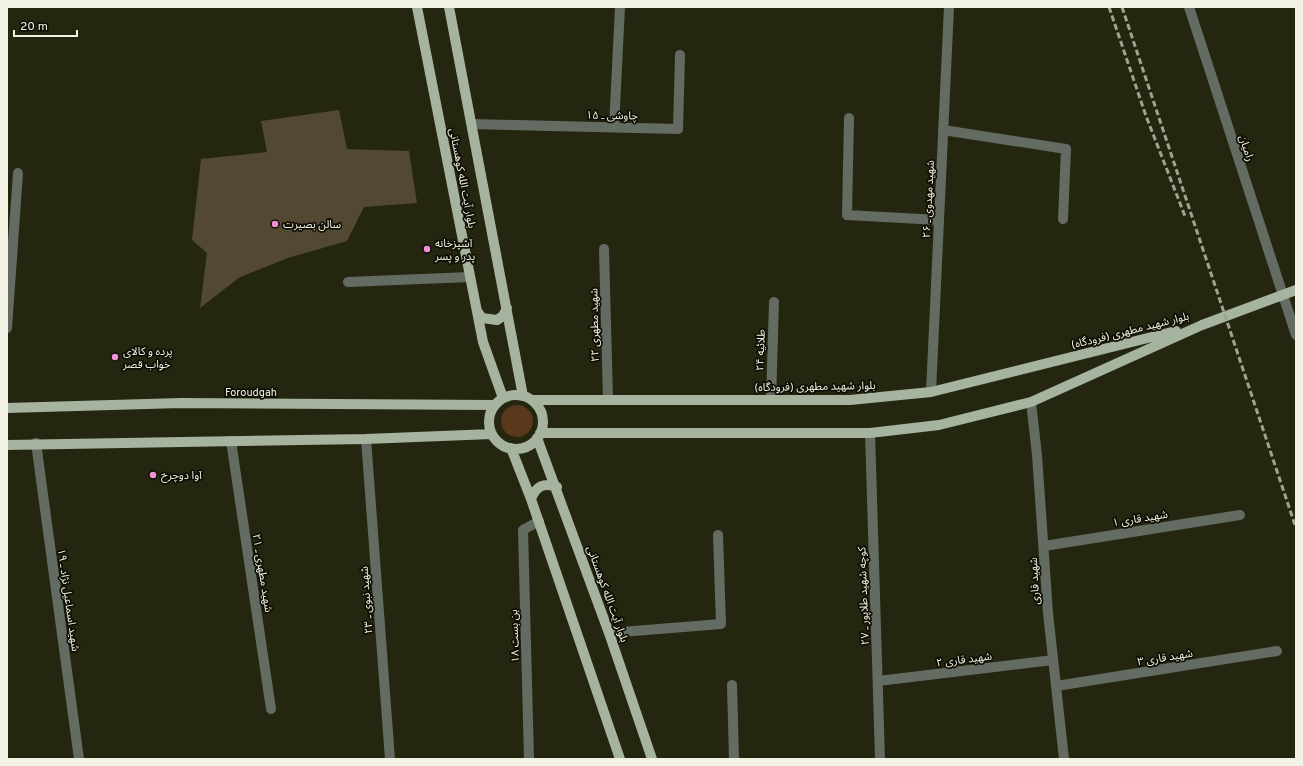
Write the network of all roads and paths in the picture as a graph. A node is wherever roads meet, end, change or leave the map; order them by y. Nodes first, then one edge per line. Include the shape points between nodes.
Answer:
1 (417, 7) edge
2 (449, 7) edge
3 (620, 7) edge
4 (948, 7) edge
5 (1189, 7) edge
6 (680, 56) dead end
7 (849, 118) dead end
8 (472, 124) junction
9 (614, 127) junction
10 (943, 130) junction
11 (18, 173) dead end
12 (1063, 219) dead end
13 (939, 220) junction
14 (604, 249) dead end
15 (470, 277) junction
16 (348, 282) dead end
17 (1296, 290) edge
18 (1282, 296) junction
19 (774, 302) dead end
20 (507, 308) junction
21 (477, 311) junction
22 (1202, 325) junction
23 (7, 328) edge
24 (1296, 335) edge
25 (931, 392) junction
26 (503, 398) junction
27 (528, 398) junction
28 (608, 399) junction
29 (771, 400) junction
30 (1031, 402) junction
31 (494, 405) junction
32 (7, 408) edge
33 (870, 433) junction
34 (492, 434) junction
35 (539, 436) junction
36 (366, 439) junction
37 (231, 441) junction
38 (36, 443) junction
39 (7, 445) edge
40 (511, 448) junction
41 (557, 487) junction
42 (531, 499) junction
43 (1240, 514) dead end
44 (539, 522) junction
45 (718, 535) dead end
46 (1044, 546) junction
47 (609, 633) junction
48 (1277, 651) dead end
49 (1053, 660) junction
50 (878, 681) junction
51 (732, 685) dead end
52 (1056, 686) junction
53 (271, 709) dead end
54 (78, 759) edge
55 (390, 759) edge
56 (529, 759) edge
57 (620, 759) edge
58 (652, 759) edge
59 (734, 759) edge
60 (880, 759) edge
61 (1064, 759) edge

1 - 15 main road, بلوار آیت الله کوهستانی
2 - 8 main road, بلوار آیت الله کوهستانی
3 - 9 street
4 - 10 street, شهید مهدوی ـ ۲۶
5 - 18 street, رامیان
6 - 9 street, چاوشی ـ ۱۵ via 678,129
7 - 13 street via 847,215
8 - 9 street, چاوشی ـ ۱۵
8 - 20 main road, بلوار آیت الله کوهستانی
10 - 12 street via 1066,149
10 - 13 street, شهید مهدوی ـ ۲۶
11 - 23 street
13 - 25 street, شهید مهدوی ـ ۲۶
14 - 28 street, شهید مطهری ۲۲
15 - 16 street
15 - 21 main road, بلوار آیت الله کوهستانی
17 - 18 main road
18 - 22 main road
18 - 24 street, رامیان
19 - 29 street, طلائیه ۲۴
20 - 21 main road via 503,316 497,320 482,318
20 - 27 main road, بلوار آیت الله کوهستانی
21 - 26 main road, بلوار آیت الله کوهستانی via 483,342
22 - 25 main road, بلوار شهید مطهری (فرودگاه)
22 - 30 main road, بلوار شهید مطهری (فرودگاه)
25 - 29 main road, بلوار شهید مطهری (فرودگاه) via 850,400
26 - 27 main road via 517,395
26 - 31 main road
27 - 28 main road, بلوار شهید مطهری (فرودگاه)
27 - 35 main road via 538,406 542,415 543,424
28 - 29 main road, بلوار شهید مطهری (فرودگاه)
30 - 33 main road, بلوار شهید مطهری (فرودگاه) via 939,425
30 - 46 street, شهید قاری
31 - 32 main road, Foroudgah via 182,403
31 - 34 main road via 489,420
33 - 35 main road, بلوار شهید مطهری (فرودگاه)
33 - 50 street, کوچه شهید طلاپور ـ ۲۷
34 - 36 main road
34 - 40 main road via 496,441
35 - 40 main road via 526,447
35 - 41 main road, بلوار آیت الله کوهستانی
36 - 37 main road
36 - 55 street, شهید نبوی ـ ۲۳
37 - 38 main road
37 - 53 street, شهید مطهری ـ ۲۱
38 - 39 main road
38 - 54 street, شهید اسماعیل نژاد ـ ۱۹
40 - 42 main road
41 - 42 main road via 548,484 540,486 534,491
41 - 47 main road, بلوار آیت الله کوهستانی
42 - 44 main road
43 - 46 street, شهید قاری ۱
44 - 56 street, بن بست ۱۸ via 523,530
44 - 57 main road
45 - 47 street via 721,624
46 - 49 street, شهید قاری
47 - 58 main road, بلوار آیت الله کوهستانی
48 - 52 street, شهید قاری ۳
49 - 50 street, شهید قاری ۲
49 - 52 street, شهید قاری
50 - 60 street, کوچه شهید طلاپور ـ ۲۷
51 - 59 street
52 - 61 street, شهید قاری

